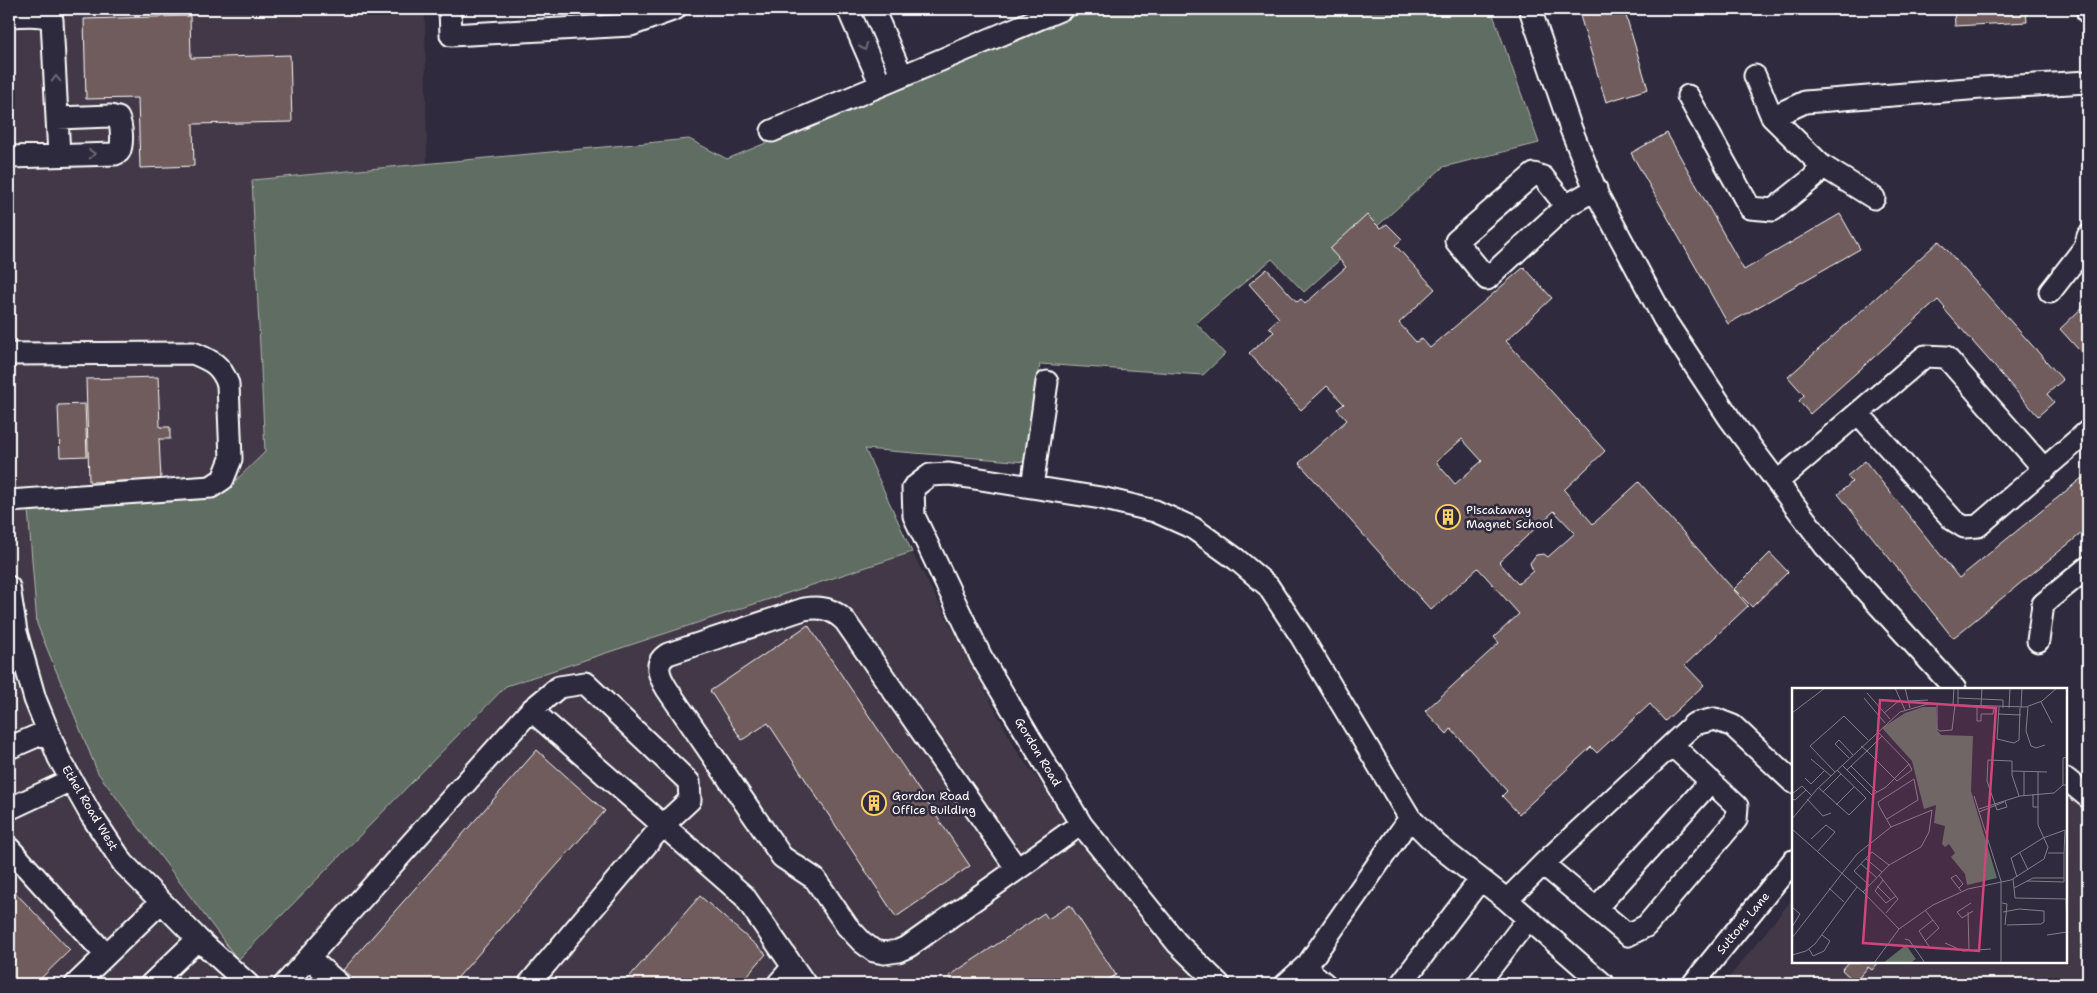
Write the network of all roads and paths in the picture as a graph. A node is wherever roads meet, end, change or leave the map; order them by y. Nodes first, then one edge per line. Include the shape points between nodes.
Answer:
1 (450, 9) edge
2 (675, 9) edge
3 (848, 9) edge
4 (873, 9) edge
5 (1062, 9) edge
6 (1530, 9) edge
7 (2088, 9) edge
8 (2088, 13) edge
9 (9, 16) edge
10 (902, 76) junction
11 (1754, 76) dead end
12 (2088, 82) edge
13 (881, 85) junction
14 (1688, 96) dead end
15 (1772, 117) junction
16 (57, 118) junction
17 (772, 131) dead end
18 (59, 155) junction
19 (9, 157) edge
20 (1821, 165) junction
21 (1596, 190) junction
22 (1874, 198) dead end
23 (1566, 206) junction
24 (2088, 236) edge
25 (2050, 292) dead end
26 (9, 354) edge
27 (1048, 382) dead end
28 (1858, 413) junction
29 (2088, 431) edge
30 (2045, 470) junction
31 (1777, 482) junction
32 (1032, 487) junction
33 (9, 501) edge
34 (2088, 567) edge
35 (9, 587) edge
36 (2038, 641) dead end
37 (1954, 688) edge
38 (531, 710) junction
39 (48, 731) junction
40 (1672, 745) junction
41 (9, 748) edge
42 (71, 780) junction
43 (2067, 780) edge
44 (1710, 781) junction
45 (1792, 781) edge
46 (2088, 797) edge
47 (9, 808) edge
48 (1410, 818) junction
49 (1081, 824) junction
50 (663, 825) junction
51 (9, 848) edge
52 (1792, 862) edge
53 (1543, 864) junction
54 (1017, 869) junction
55 (1480, 880) junction
56 (1507, 900) junction
57 (161, 902) junction
58 (1596, 908) junction
59 (1528, 919) junction
60 (198, 939) junction
61 (106, 955) junction
62 (309, 958) junction
63 (1308, 964) junction
64 (799, 976) edge
65 (1600, 983) edge
66 (76, 984) edge
67 (151, 984) edge
68 (248, 984) edge
69 (285, 984) edge
70 (339, 984) edge
71 (529, 984) edge
72 (778, 984) edge
73 (1219, 984) edge
74 (1286, 984) edge
75 (1325, 984) edge
76 (1401, 984) edge
77 (1478, 984) edge
78 (1693, 984) edge

1 - 2 street via 451,35 631,26
3 -> 13 street
4 - 10 street
5 - 10 street
6 - 21 street via 1571,129
7 - 8 street
16 -> 9 street via 52,20 48,16
10 - 13 street
11 - 15 street
12 - 15 street via 1805,102
13 - 17 street
14 - 20 street via 1750,208 1773,210 1813,178
15 - 20 street
16 - 18 street
18 -> 16 street via 115,154 121,148 120,122 111,116
18 - 19 street
20 - 22 street
21 - 23 street
21 - 31 street via 1664,319 1730,419
23 - 23 street via 1486,279 1456,242 1534,174 1543,177
24 - 25 street via 2085,247
26 - 33 street via 193,353 213,361 228,384 231,459 223,479 211,487
27 - 32 street
28 - 30 street via 1953,520 1964,527 1978,526
28 - 30 street via 1925,356 1946,357
28 - 31 street
29 - 30 street
31 - 37 street via 1825,546
32 - 48 street via 1155,511 1193,528 1268,586
32 - 49 street, Gordon Road via 949,474 930,475 913,488 914,516 981,657
34 - 36 street via 2043,604
35 - 39 street, Ethel Road West via 16,632 35,699
38 - 50 street
38 - 50 street via 559,687 585,683 689,782 690,800
38 - 62 street
39 - 41 street
39 - 42 street, Ethel Road West
40 - 44 street
40 - 45 street via 1694,724 1716,720 1733,726
40 - 53 street
42 - 47 street
42 - 57 street, Ethel Road West via 123,863
43 - 46 street
44 - 58 street
44 - 58 street via 1737,806 1736,820 1646,926 1628,935
48 - 55 street
48 - 63 street
49 - 54 street
49 - 73 street, Gordon Road via 1177,943
50 - 64 street via 744,896
50 - 71 street
51 - 61 street
52 - 78 street, Suttons Lane
53 - 56 street
53 - 58 street
54 - 54 street via 909,946 898,951 874,951 847,926 815,879 782,857 666,689 658,666 662,658 804,609 817,607 839,614
55 - 56 street
55 - 76 street
56 - 59 street
57 - 60 street, Ethel Road West
57 - 61 street
59 - 65 street
59 - 77 street
60 - 67 street
60 - 68 street, Ethel Road West
61 - 66 street
62 - 69 street
62 - 70 street
63 - 74 street
63 - 75 street via 1313,974
64 - 72 street

